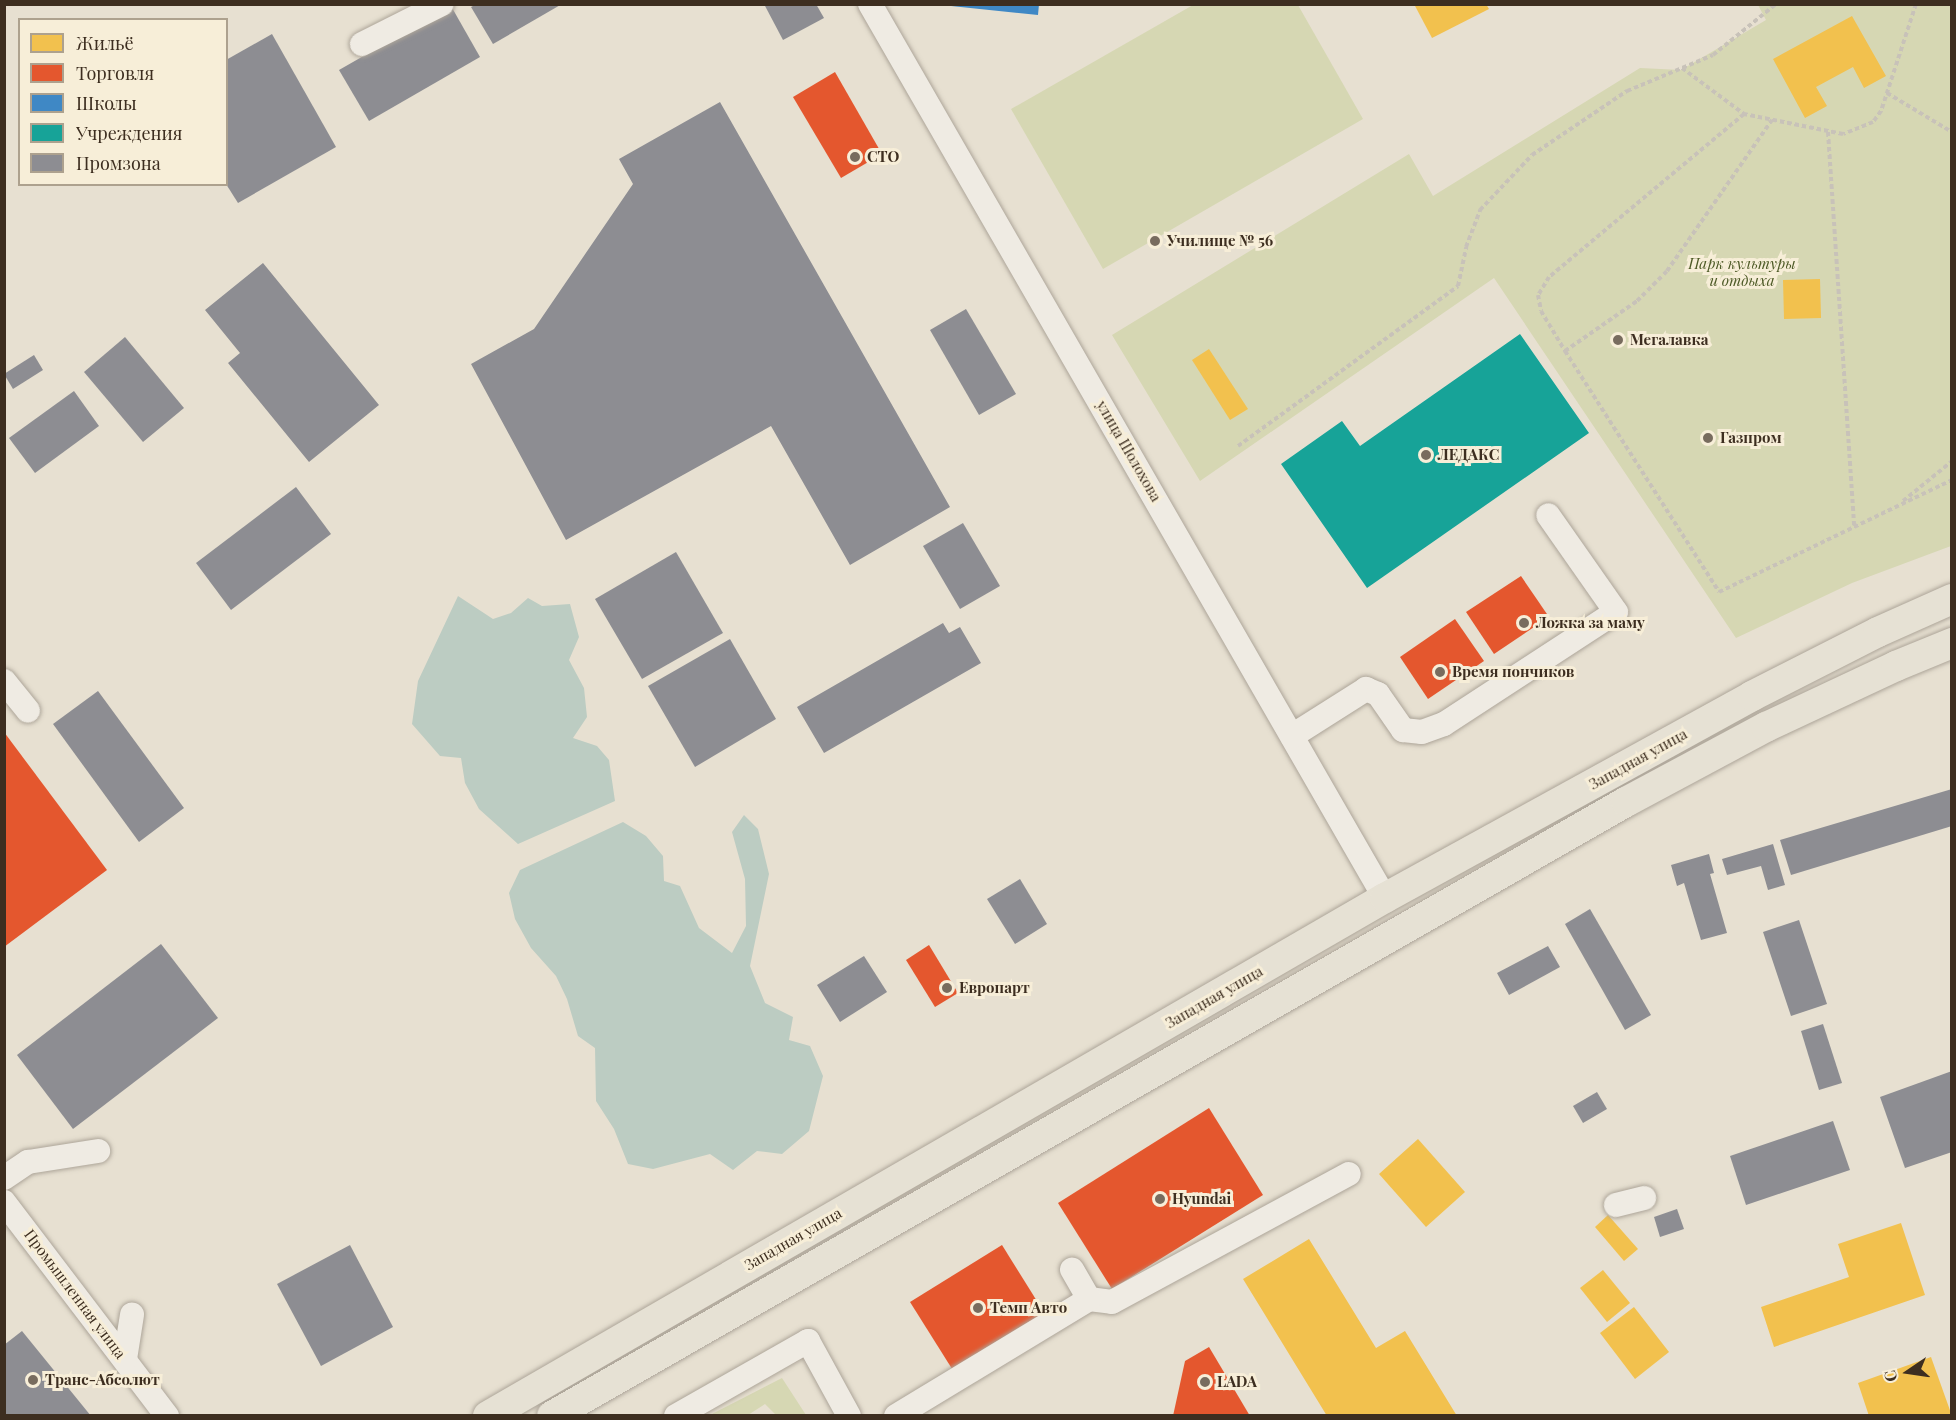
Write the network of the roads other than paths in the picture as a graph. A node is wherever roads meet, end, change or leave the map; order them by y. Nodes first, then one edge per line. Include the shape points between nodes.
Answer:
1 (442, 4) edge
2 (870, 4) edge
3 (362, 44) dead end
4 (1548, 515) dead end
5 (1952, 599) edge
6 (1952, 643) edge
7 (4, 681) edge
8 (28, 711) dead end
9 (1292, 736) junction
10 (1385, 898) junction
11 (98, 1151) dead end
12 (1349, 1174) dead end
13 (4, 1178) edge
14 (1644, 1198) dead end
15 (4, 1202) edge
16 (1616, 1205) dead end
17 (1072, 1269) dead end
18 (1089, 1299) junction
19 (132, 1315) dead end
20 (125, 1359) junction
21 (932, 1406) edge
22 (167, 1416) edge
23 (488, 1416) edge
24 (552, 1416) edge
25 (676, 1416) edge
26 (849, 1416) edge
27 (896, 1416) edge

1 - 3 street
2 - 9 street, улица Шолохова
4 - 9 street via 1616,612 1444,724 1422,732 1403,730 1378,694 1365,689
5 - 10 main road, Западная улица via 1752,696
6 - 24 main road via 1766,727 1626,802
7 - 8 street
9 - 10 street, улица Шолохова
10 - 23 main road, Западная улица
11 - 13 street via 28,1162
12 - 18 street via 1112,1302
14 - 16 street
15 - 20 street, Промышленная улица
17 - 18 street
18 - 21 street
19 - 20 street
20 - 22 street, Промышленная улица
21 - 27 street
25 - 26 street via 808,1341

